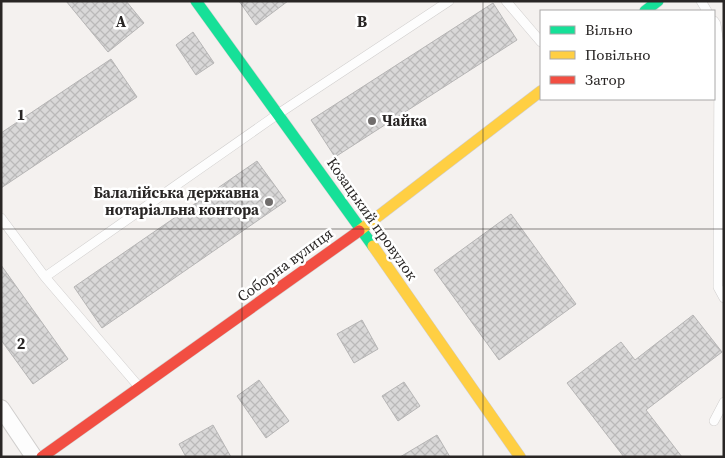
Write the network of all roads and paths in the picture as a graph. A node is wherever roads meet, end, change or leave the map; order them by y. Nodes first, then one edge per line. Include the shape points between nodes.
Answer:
1 (196, 1) edge
2 (449, 1) edge
3 (506, 1) edge
4 (658, 1) edge
5 (644, 7) edge
6 (715, 22) edge
7 (540, 41) edge
8 (540, 92) edge
9 (278, 114) junction
10 (1, 218) edge
11 (362, 229) junction
12 (45, 277) junction
13 (724, 298) edge
14 (140, 388) junction
15 (724, 402) edge
16 (1, 408) edge
17 (714, 421) dead end
18 (34, 457) edge
19 (42, 457) edge
20 (520, 457) edge

1 - 9 street, Козацький провулок
2 - 9 lane
3 - 7 lane
4 - 5 street
6 - 13 lane via 719,44 718,287
8 - 11 street, Соборна вулиця
9 - 11 street, Козацький провулок
9 - 12 lane
10 - 12 lane
11 - 14 street, Соборна вулиця
11 - 20 street, Козацький провулок
12 - 14 lane
14 - 19 street, Соборна вулиця
15 - 17 lane
16 - 18 street

